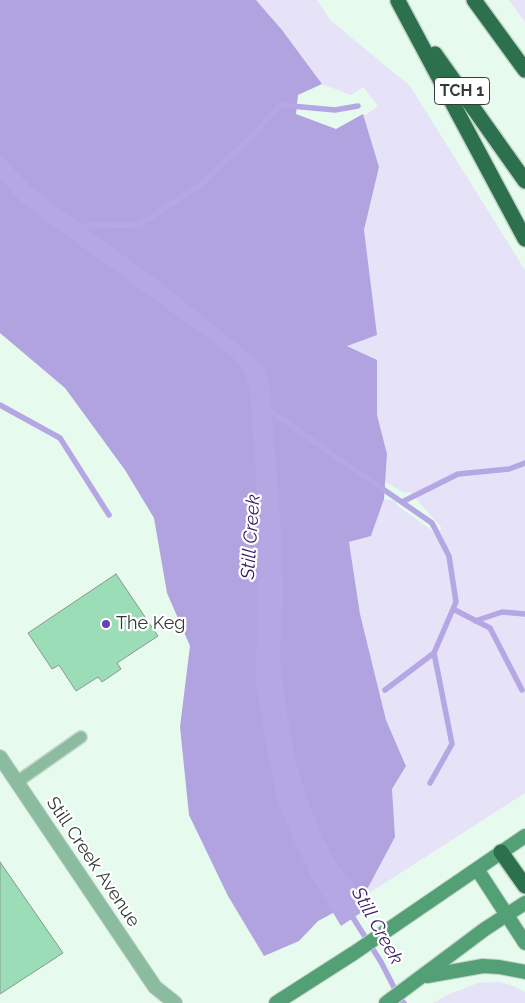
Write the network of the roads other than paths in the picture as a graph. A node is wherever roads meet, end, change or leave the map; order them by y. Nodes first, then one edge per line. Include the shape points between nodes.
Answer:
1 (398, 0) edge
2 (474, 0) edge
3 (525, 70) edge
4 (525, 181) edge
5 (525, 240) edge
6 (81, 737) dead end
7 (0, 757) edge
8 (17, 782) junction
9 (525, 836) edge
10 (500, 852) junction
11 (477, 869) junction
12 (525, 886) edge
13 (525, 903) edge
14 (506, 915) junction
15 (525, 943) edge
16 (525, 972) edge
17 (423, 976) junction
18 (155, 987) junction
19 (156, 1003) edge
20 (174, 1003) edge
21 (276, 1003) edge
22 (387, 1003) edge

1 - 4 highway, TCH 1
1 - 5 highway
2 - 3 highway
6 - 8 lane
7 - 8 street, Still Creek Avenue
8 - 18 street, Still Creek Avenue
9 - 10 main road
10 - 11 main road
10 - 12 highway
11 - 14 main road
11 - 21 main road
13 - 14 main road
14 - 15 main road
14 - 17 main road
16 - 17 main road via 484,966
17 - 22 main road
18 - 19 street
18 - 20 street, Still Creek Avenue

